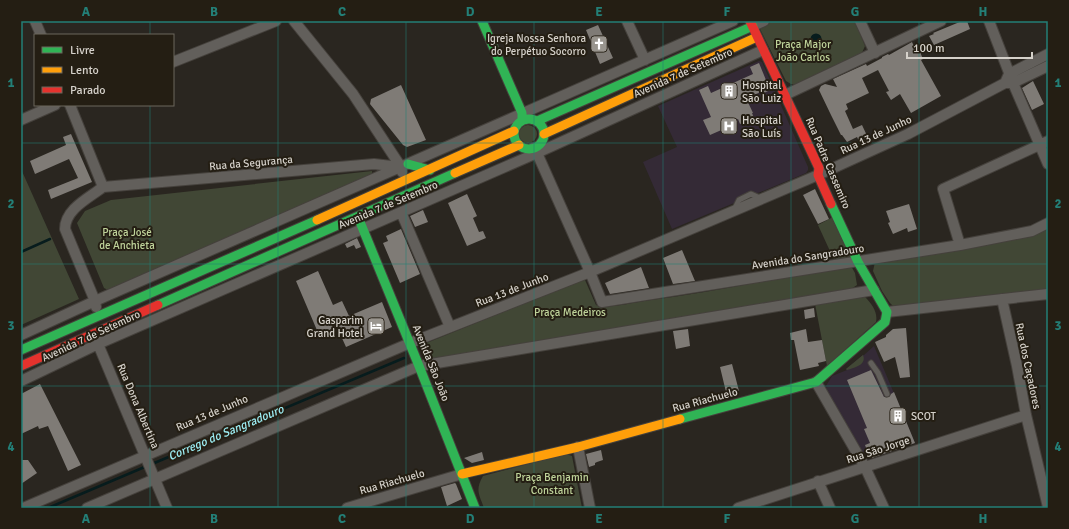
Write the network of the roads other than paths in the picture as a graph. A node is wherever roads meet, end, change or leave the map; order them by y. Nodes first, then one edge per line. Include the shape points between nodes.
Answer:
1 (35, 21) edge
2 (276, 21) edge
3 (294, 21) edge
4 (482, 21) edge
5 (627, 21) edge
6 (733, 21) edge
7 (764, 21) edge
8 (860, 21) edge
9 (941, 21) edge
10 (988, 21) edge
11 (751, 24) edge
12 (709, 32) junction
13 (41, 34) edge
14 (758, 37) junction
15 (714, 43) junction
16 (763, 50) junction
17 (874, 53) junction
18 (659, 54) junction
19 (1048, 54) edge
20 (720, 55) junction
21 (645, 60) junction
22 (174, 62) edge
23 (664, 66) junction
24 (1048, 66) edge
25 (725, 67) junction
26 (670, 77) junction
27 (1009, 80) junction
28 (592, 83) junction
29 (675, 89) junction
30 (785, 95) junction
31 (597, 96) junction
32 (53, 106) edge
33 (70, 106) edge
34 (602, 107) junction
35 (522, 117) junction
36 (21, 120) edge
37 (608, 120) junction
38 (537, 121) junction
39 (514, 131) junction
40 (544, 134) junction
41 (1044, 142) edge
42 (519, 145) junction
43 (535, 150) junction
44 (1048, 164) edge
45 (405, 166) junction
46 (430, 170) junction
47 (818, 175) junction
48 (405, 181) junction
49 (103, 187) junction
50 (403, 196) junction
51 (401, 212) junction
52 (358, 217) junction
53 (1048, 223) edge
54 (362, 228) junction
55 (960, 245) junction
56 (198, 256) junction
57 (858, 262) junction
58 (203, 269) junction
59 (590, 272) junction
60 (208, 282) junction
61 (874, 290) junction
62 (214, 294) junction
63 (1048, 294) edge
64 (1002, 299) junction
65 (95, 301) junction
66 (887, 312) junction
67 (99, 313) junction
68 (85, 321) junction
69 (108, 327) junction
70 (450, 327) junction
71 (21, 335) edge
72 (96, 339) junction
73 (410, 343) junction
74 (21, 350) edge
75 (871, 363) dead end
76 (21, 366) edge
77 (419, 366) junction
78 (21, 381) edge
79 (816, 382) junction
80 (887, 394) dead end
81 (1026, 415) junction
82 (578, 447) junction
83 (145, 455) junction
84 (866, 467) junction
85 (462, 474) junction
86 (155, 478) junction
87 (818, 482) junction
88 (1048, 507) edge
89 (23, 508) edge
90 (87, 508) edge
91 (167, 508) edge
92 (346, 508) edge
93 (475, 508) edge
94 (590, 508) edge
95 (738, 508) edge
96 (830, 508) edge
97 (884, 508) edge

1 - 13 street
2 - 22 street
3 - 45 street via 353,94
4 - 35 main road
5 - 21 street
6 - 12 street
7 - 11 street
8 - 17 street
9 - 17 street
10 - 27 street
11 - 14 main road, Rua Padre Cassemiro
11 - 15 main road, Avenida 7 de Setembro
12 - 15 lane
12 - 18 street
14 - 16 main road, Rua Padre Cassemiro
14 - 20 main road, Avenida 7 de Setembro
15 - 23 main road, Avenida 7 de Setembro
16 - 25 street, Avenida 7 de Setembro
16 - 30 main road, Rua Padre Cassemiro
17 - 30 street
18 - 21 street
18 - 23 lane
19 - 27 street, Rua 13 de Junho
20 - 25 lane
20 - 26 main road, Avenida 7 de Setembro
21 - 28 street
23 - 26 lane
23 - 31 main road, Avenida 7 de Setembro
24 - 27 street, Rua 13 de Junho
25 - 29 street, Avenida 7 de Setembro
26 - 29 lane
26 - 34 main road, Avenida 7 de Setembro
27 - 41 street
27 - 47 street, Rua 13 de Junho via 908,134
28 - 31 lane
28 - 35 street
29 - 37 street, Avenida 7 de Setembro
30 - 47 main road, Rua Padre Cassemiro via 819,168
31 - 38 main road, Avenida 7 de Setembro
32 - 36 street
33 - 49 street
34 - 37 lane
34 - 40 main road, Avenida 7 de Setembro
35 - 38 main road
35 - 39 main road
35 - 45 street
37 - 43 street, Avenida 7 de Setembro
38 - 40 main road
39 - 42 main road via 515,141
39 - 46 main road, Avenida 7 de Setembro
40 - 43 main road
41 - 44 street
41 - 55 street via 943,189
42 - 43 main road
42 - 50 main road, Avenida 7 de Setembro
43 - 51 street, Avenida 7 de Setembro
43 - 59 street
45 - 46 main road
45 - 48 street
45 - 49 street, Rua da Segurança via 374,164
45 - 56 street
46 - 48 main road, Avenida 7 de Setembro
47 - 57 main road, Rua Padre Cassemiro
47 - 59 street, Rua 13 de Junho
48 - 50 main road via 406,192
48 - 58 main road, Avenida 7 de Setembro
49 - 65 street via 71,211 65,221 65,229
50 - 52 main road, Avenida 7 de Setembro
51 - 54 street, Avenida 7 de Setembro
51 - 70 street
52 - 54 main road, Avenida São João
52 - 60 main road, Avenida 7 de Setembro
53 - 55 street, Avenida do Sangradouro via 1032,231
54 - 62 street, Avenida 7 de Setembro
54 - 73 main road, Avenida São João
55 - 57 street, Avenida do Sangradouro
56 - 58 street
56 - 65 street
57 - 59 street, Avenida do Sangradouro via 602,302
57 - 61 main road, Rua Padre Cassemiro
58 - 67 main road, Avenida 7 de Setembro
59 - 70 street, Rua 13 de Junho
60 - 62 street
60 - 69 main road, Avenida 7 de Setembro
61 - 66 main road, Rua Padre Cassemiro
61 - 77 street
62 - 72 street, Avenida 7 de Setembro
63 - 64 street
64 - 66 street
64 - 81 street, Rua dos Caçadores
65 - 67 street
65 - 71 street
66 - 79 main road, Rua Riachuelo via 885,322
67 - 68 street via 90,315
67 - 69 street via 108,320
68 - 72 street via 86,331
68 - 74 main road, Avenida 7 de Setembro
69 - 72 street via 105,333
70 - 73 street, Rua 13 de Junho
72 - 76 main road, Avenida 7 de Setembro
72 - 78 street, Avenida 7 de Setembro
72 - 83 street, Rua Dona Albertina
73 - 77 main road, Avenida São João
73 - 83 street, Rua 13 de Junho
75 - 80 lane
77 - 85 main road, Avenida São João
77 - 86 street
79 - 82 main road, Rua Riachuelo
79 - 84 street
81 - 84 street, Rua São Jorge
81 - 88 street, Rua dos Caçadores
82 - 85 main road, Rua Riachuelo
82 - 94 street
83 - 86 street, Rua Dona Albertina
83 - 89 street, Rua 13 de Junho
84 - 87 street, Rua São Jorge
84 - 97 street
85 - 92 street, Rua Riachuelo
85 - 93 main road, Avenida São João
86 - 90 street
86 - 91 street, Rua Dona Albertina
87 - 95 street, Rua São Jorge
87 - 96 street

